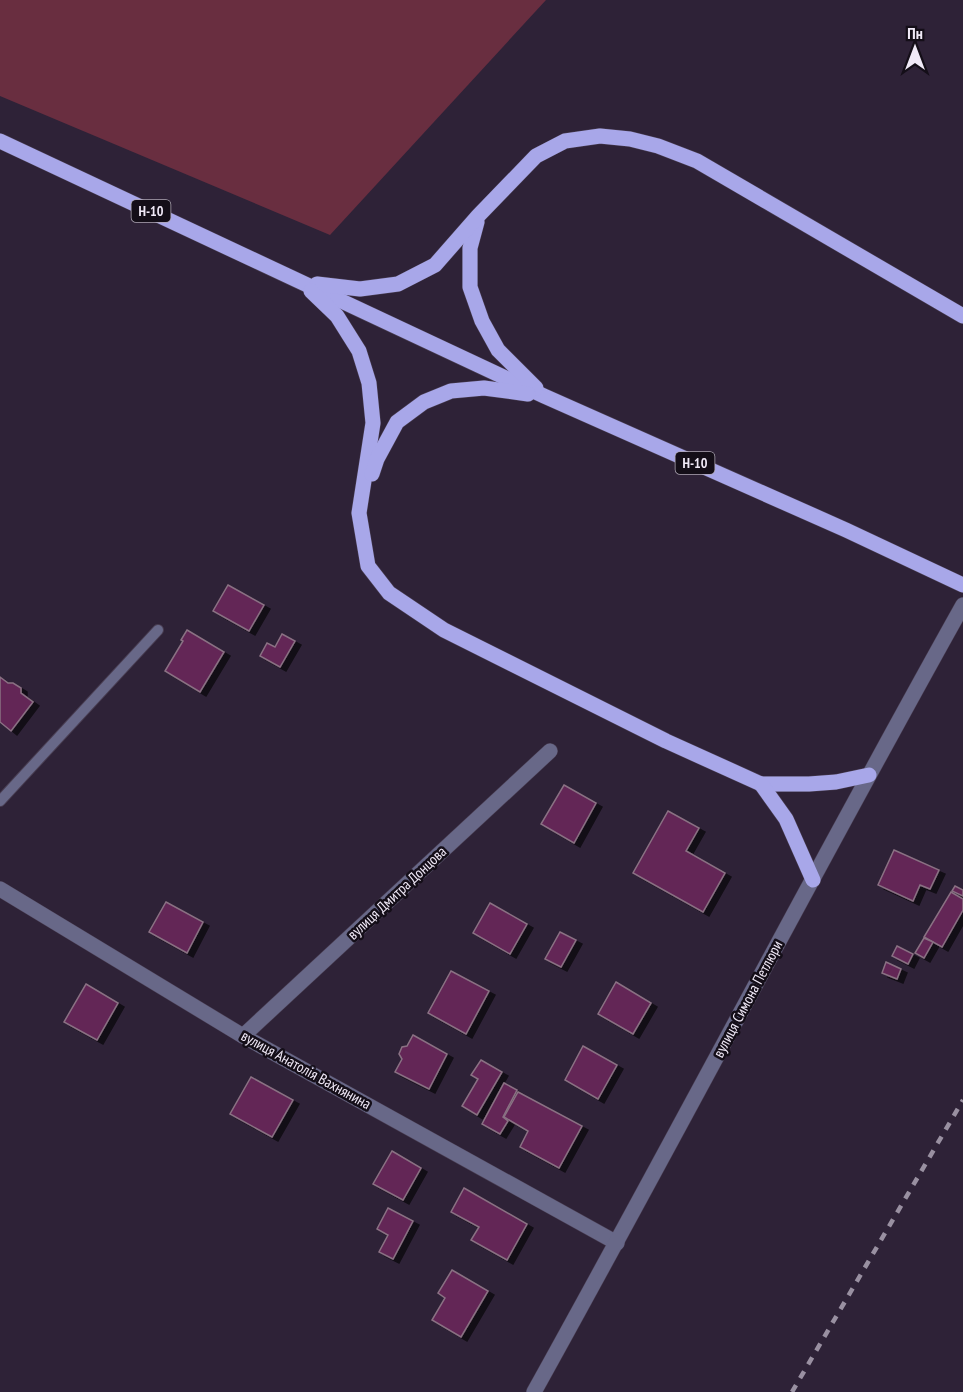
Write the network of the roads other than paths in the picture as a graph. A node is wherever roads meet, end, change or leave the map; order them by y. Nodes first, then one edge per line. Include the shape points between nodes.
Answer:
1 (0, 141) edge
2 (478, 216) junction
3 (302, 282) junction
4 (963, 316) edge
5 (544, 396) junction
6 (359, 513) junction
7 (963, 585) edge
8 (963, 605) edge
9 (159, 630) dead end
10 (550, 751) dead end
11 (869, 775) junction
12 (761, 784) junction
13 (0, 801) edge
14 (813, 880) junction
15 (0, 890) edge
16 (243, 1036) junction
17 (616, 1243) junction
18 (534, 1392) edge

1 - 3 main road, Н-10
2 - 3 main road via 435,265 398,284 360,290
2 - 4 main road via 537,156 566,141 600,136 630,139 697,161
2 - 5 main road via 470,248 470,287 482,321 498,350
3 - 5 main road, Н-10
3 - 6 main road via 337,316 359,351 369,383 373,423
5 - 6 main road via 484,388 451,391 424,402 397,422 377,459
5 - 7 main road, Н-10
6 - 12 main road via 368,566 389,593 425,618 644,731
8 - 11 street, вулиця Симона Петлюри
9 - 13 lane
10 - 16 street, вулиця Дмитра Донцова
11 - 12 main road via 836,782
11 - 14 street, вулиця Симона Петлюри
12 - 14 main road via 786,819
14 - 17 street, вулиця Симона Петлюри
15 - 16 street, вулиця Анатолія Вахнянина
16 - 17 street, вулиця Анатолія Вахнянина
17 - 18 street, вулиця Симона Петлюри

